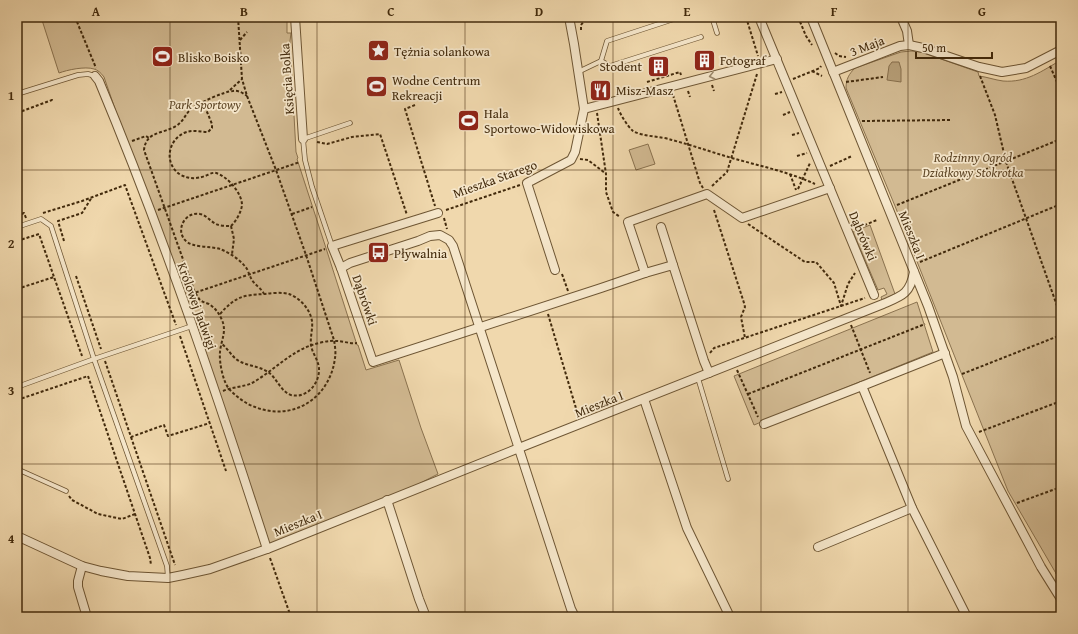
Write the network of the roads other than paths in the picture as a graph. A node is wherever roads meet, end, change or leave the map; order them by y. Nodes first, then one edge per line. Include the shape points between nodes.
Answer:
1 (295, 17) edge
2 (569, 17) edge
3 (680, 17) edge
4 (712, 17) edge
5 (759, 17) edge
6 (811, 17) edge
7 (903, 18) edge
8 (717, 33) dead end
9 (701, 37) dead end
10 (909, 45) junction
11 (1061, 50) edge
12 (777, 59) junction
13 (601, 61) junction
14 (578, 72) junction
15 (833, 72) junction
16 (95, 76) joint
17 (17, 94) edge
18 (588, 111) junction
19 (350, 123) dead end
20 (303, 139) junction
21 (830, 188) junction
22 (440, 212) road end
23 (17, 227) edge
24 (661, 227) dead end
25 (332, 246) junction
26 (673, 265) junction
27 (341, 268) junction
28 (554, 268) road end
29 (912, 268) junction
30 (645, 272) junction
31 (874, 295) road end
32 (192, 326) junction
33 (479, 328) junction
34 (945, 353) junction
35 (94, 359) junction
36 (709, 373) junction
37 (698, 378) junction
38 (862, 386) junction
39 (17, 387) edge
40 (644, 399) junction
41 (764, 424) road end
42 (519, 448) junction
43 (17, 469) edge
44 (728, 479) dead end
45 (66, 491) road end
46 (387, 500) junction
47 (912, 508) junction
48 (17, 536) edge
49 (818, 547) dead end
50 (267, 549) junction
51 (82, 566) junction
52 (168, 578) junction
53 (1061, 599) edge
54 (87, 617) edge
55 (426, 617) edge
56 (575, 617) edge
57 (730, 617) edge
58 (966, 617) edge

1 - 20 street, Księcia Bolka
2 - 14 street, Mieszka Starego
3 - 13 lane via 607,41
4 - 8 lane
5 - 12 street, Dąbrówki
6 - 15 street, Mieszka I
7 - 10 street via 908,31
9 - 13 lane via 610,66
10 - 11 street, 3 Maja via 1002,72 1026,68
10 - 15 street, 3 Maja via 900,46
12 -> 18 street
12 - 21 street, Dąbrówki
13 - 14 lane
14 - 18 street, Mieszka Starego
15 - 29 street, Mieszka I
16 - 17 lane via 78,75
16 - 32 street, Królowej Jadwigi via 125,143
18 - 28 street, Mieszka Starego via 571,160 527,183
19 - 20 lane
20 - 25 lane via 304,160
21 - 30 street via 742,218 706,193 628,222
21 - 31 street, Dąbrówki
22 - 25 street
23 - 35 lane via 41,219 51,226
24 - 26 street
25 - 27 street
26 - 30 street
26 - 36 street
27 - 33 street, Dąbrówki via 350,262 430,236 440,236 449,240 453,246
27 - 33 street, Dąbrówki via 373,362
29 - 34 street
29 - 36 street, Mieszka I via 912,282 901,296
30 - 33 street
32 - 35 lane
32 - 50 street, Królowej Jadwigi
33 - 42 street
34 - 38 street
34 - 53 street via 966,426 1041,567
35 - 39 lane
35 - 52 lane via 167,566
36 - 37 street, Mieszka I
37 - 40 street, Mieszka I
37 - 44 lane
38 - 41 street
38 - 47 street
40 - 42 street, Mieszka I
40 - 57 street via 687,528
42 - 46 street, Mieszka I
42 - 56 street
43 - 45 lane
46 - 50 street, Mieszka I
46 - 55 street
47 - 49 street
47 - 58 street
48 - 51 street, Mieszka I
50 - 52 street, Mieszka I via 210,569
51 - 52 street, Mieszka I via 128,576
51 - 54 street via 78,587

